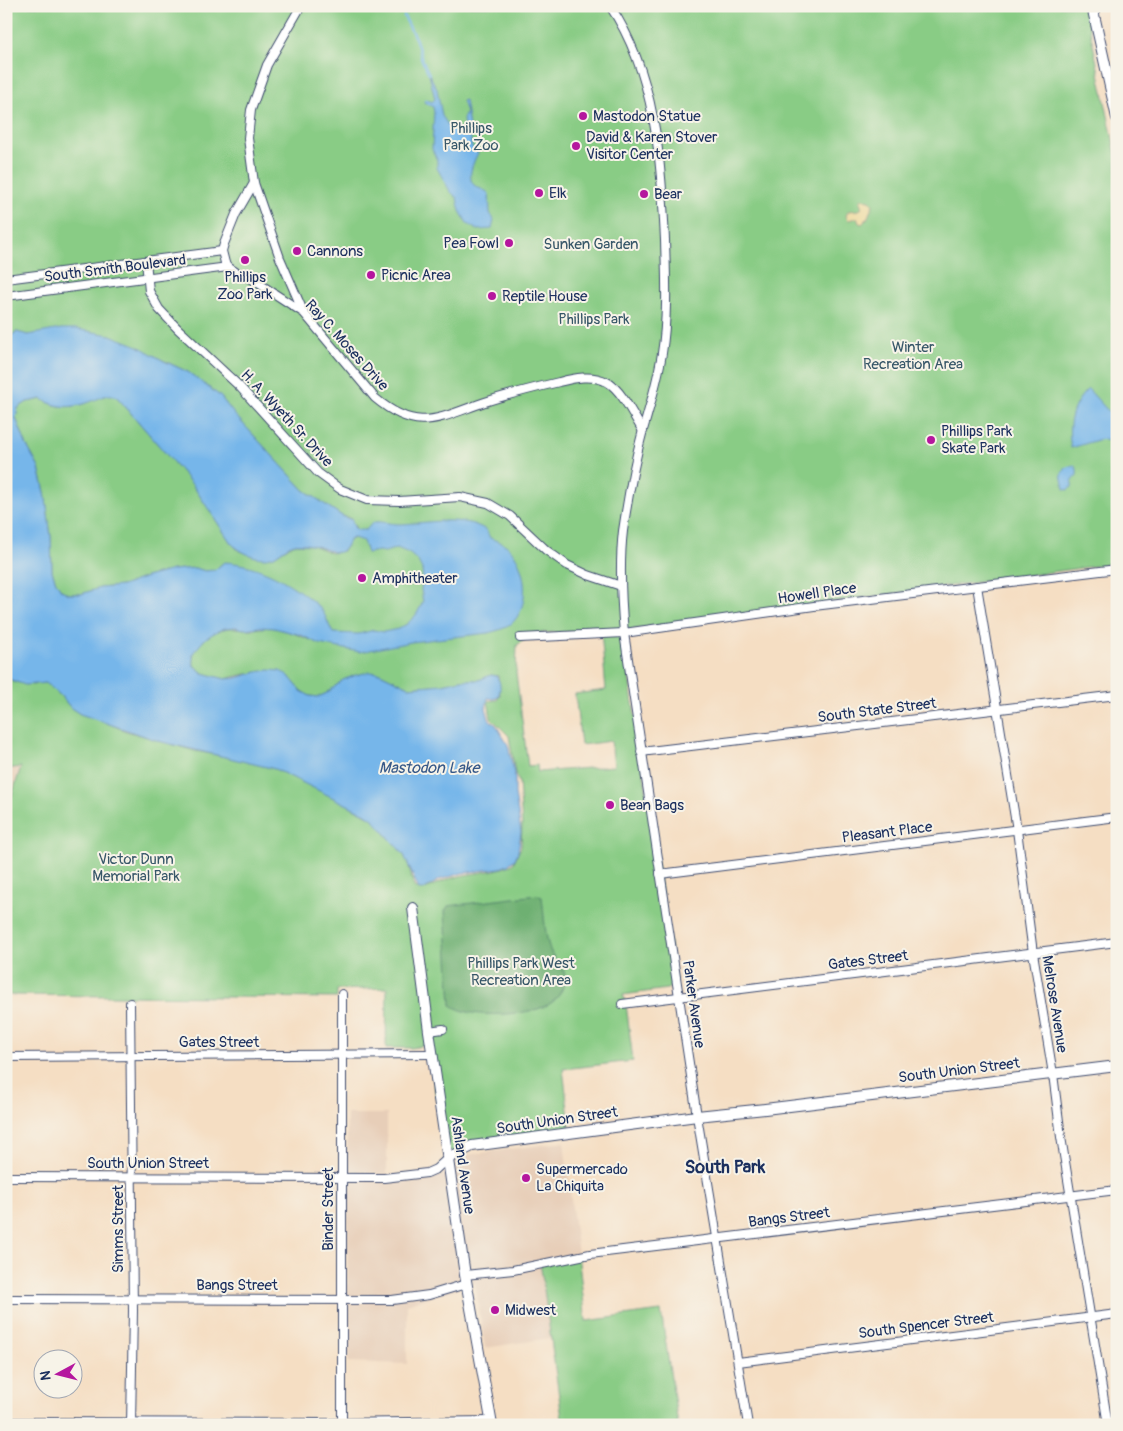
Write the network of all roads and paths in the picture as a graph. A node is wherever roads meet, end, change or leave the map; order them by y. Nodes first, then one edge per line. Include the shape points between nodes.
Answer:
1 (301, 6) edge
2 (610, 6) edge
3 (1092, 6) edge
4 (1117, 118) edge
5 (254, 183) junction
6 (222, 251) junction
7 (146, 261) junction
8 (228, 267) junction
9 (147, 277) junction
10 (6, 279) edge
11 (6, 296) edge
12 (304, 313) junction
13 (643, 431) junction
14 (1117, 569) edge
15 (620, 586) junction
16 (977, 586) junction
17 (624, 633) junction
18 (520, 638) dead end
19 (1117, 695) edge
20 (996, 710) junction
21 (641, 752) junction
22 (1117, 817) edge
23 (1017, 830) junction
24 (660, 874) junction
25 (414, 908) dead end
26 (1117, 942) edge
27 (1033, 953) junction
28 (342, 994) dead end
29 (680, 996) junction
30 (130, 1003) dead end
31 (622, 1004) dead end
32 (443, 1029) dead end
33 (429, 1031) junction
34 (432, 1054) junction
35 (342, 1055) junction
36 (131, 1056) junction
37 (6, 1057) edge
38 (1117, 1066) edge
39 (1053, 1074) junction
40 (697, 1116) junction
41 (447, 1159) junction
42 (6, 1177) edge
43 (132, 1178) junction
44 (341, 1178) junction
45 (1117, 1190) edge
46 (1071, 1196) junction
47 (716, 1239) junction
48 (466, 1280) junction
49 (133, 1298) junction
50 (6, 1299) edge
51 (342, 1299) junction
52 (1117, 1314) edge
53 (1091, 1318) junction
54 (738, 1362) junction
55 (6, 1422) edge
56 (131, 1423) edge
57 (491, 1423) edge
58 (342, 1424) edge
59 (748, 1425) edge
60 (1108, 1425) edge

1 - 5 street via 266,65 251,110 248,138
2 - 13 street via 632,45 646,86 662,182 666,322 656,385
3 - 4 street
5 - 6 street via 236,214
5 - 12 street via 280,258
6 - 7 street, South Smith Boulevard
6 - 8 street
7 - 9 street, H. A. Wyeth Sr. Drive
7 - 10 street, South Smith Boulevard
8 - 9 street, South Smith Boulevard
8 - 12 street, Ray C. Moses Drive
9 - 11 street, South Smith Boulevard
9 - 15 street, H. A. Wyeth Sr. Drive via 149,291 159,309 239,386 318,473 340,489 367,500 460,498 488,502 510,516 567,565
12 - 13 street, Ray C. Moses Drive via 374,398 407,417 435,420 485,402 570,379 590,377 616,389
13 - 15 street via 623,532
14 - 16 street, Howell Place
15 - 17 street, Parker Avenue
16 - 17 street, Howell Place
16 - 20 street, Melrose Avenue
17 - 18 street, Howell Place
17 - 21 street, Parker Avenue
19 - 20 street, South State Street
20 - 21 street, South State Street
20 - 23 street, Melrose Avenue
21 - 24 street, Parker Avenue
22 - 23 street, Pleasant Place
23 - 24 street, Pleasant Place
23 - 27 street, Melrose Avenue
24 - 29 street, Parker Avenue
25 - 33 street, Ashland Avenue
26 - 27 street, Gates Street
27 - 29 street, Gates Street
27 - 39 street, Melrose Avenue
28 - 35 street, Binder Street
29 - 31 street, Gates Street
29 - 40 street, Parker Avenue
30 - 36 street, Simms Street
32 - 33 street
33 - 34 street, Ashland Avenue
34 - 35 street, Gates Street
34 - 41 street, Ashland Avenue
35 - 36 street, Gates Street
35 - 44 street, Binder Street
36 - 37 street, Gates Street
36 - 43 street, Simms Street
38 - 39 street, South Union Street
39 - 40 street, South Union Street
39 - 46 street, Melrose Avenue
40 - 41 street, South Union Street via 472,1146
40 - 47 street, Parker Avenue
41 - 44 street, South Union Street via 436,1170 427,1173
41 - 48 street, Ashland Avenue
42 - 43 street, South Union Street
43 - 44 street, South Union Street
43 - 49 street, Simms Street
44 - 51 street, Binder Street
45 - 46 street, Bangs Street
46 - 47 street, Bangs Street
46 - 53 street, Melrose Avenue
47 - 48 street, Bangs Street via 590,1254
47 - 54 street, Parker Avenue
48 - 51 street, Bangs Street via 429,1295 411,1298
48 - 57 street, Ashland Avenue
49 - 50 street, Bangs Street
49 - 51 street, Bangs Street
49 - 56 street, Simms Street
51 - 58 street, Binder Street
52 - 53 street, South Spencer Street
53 - 54 street, South Spencer Street
53 - 60 street, Melrose Avenue
54 - 59 street, Parker Avenue
55 - 56 street
56 - 58 street
57 - 58 street

